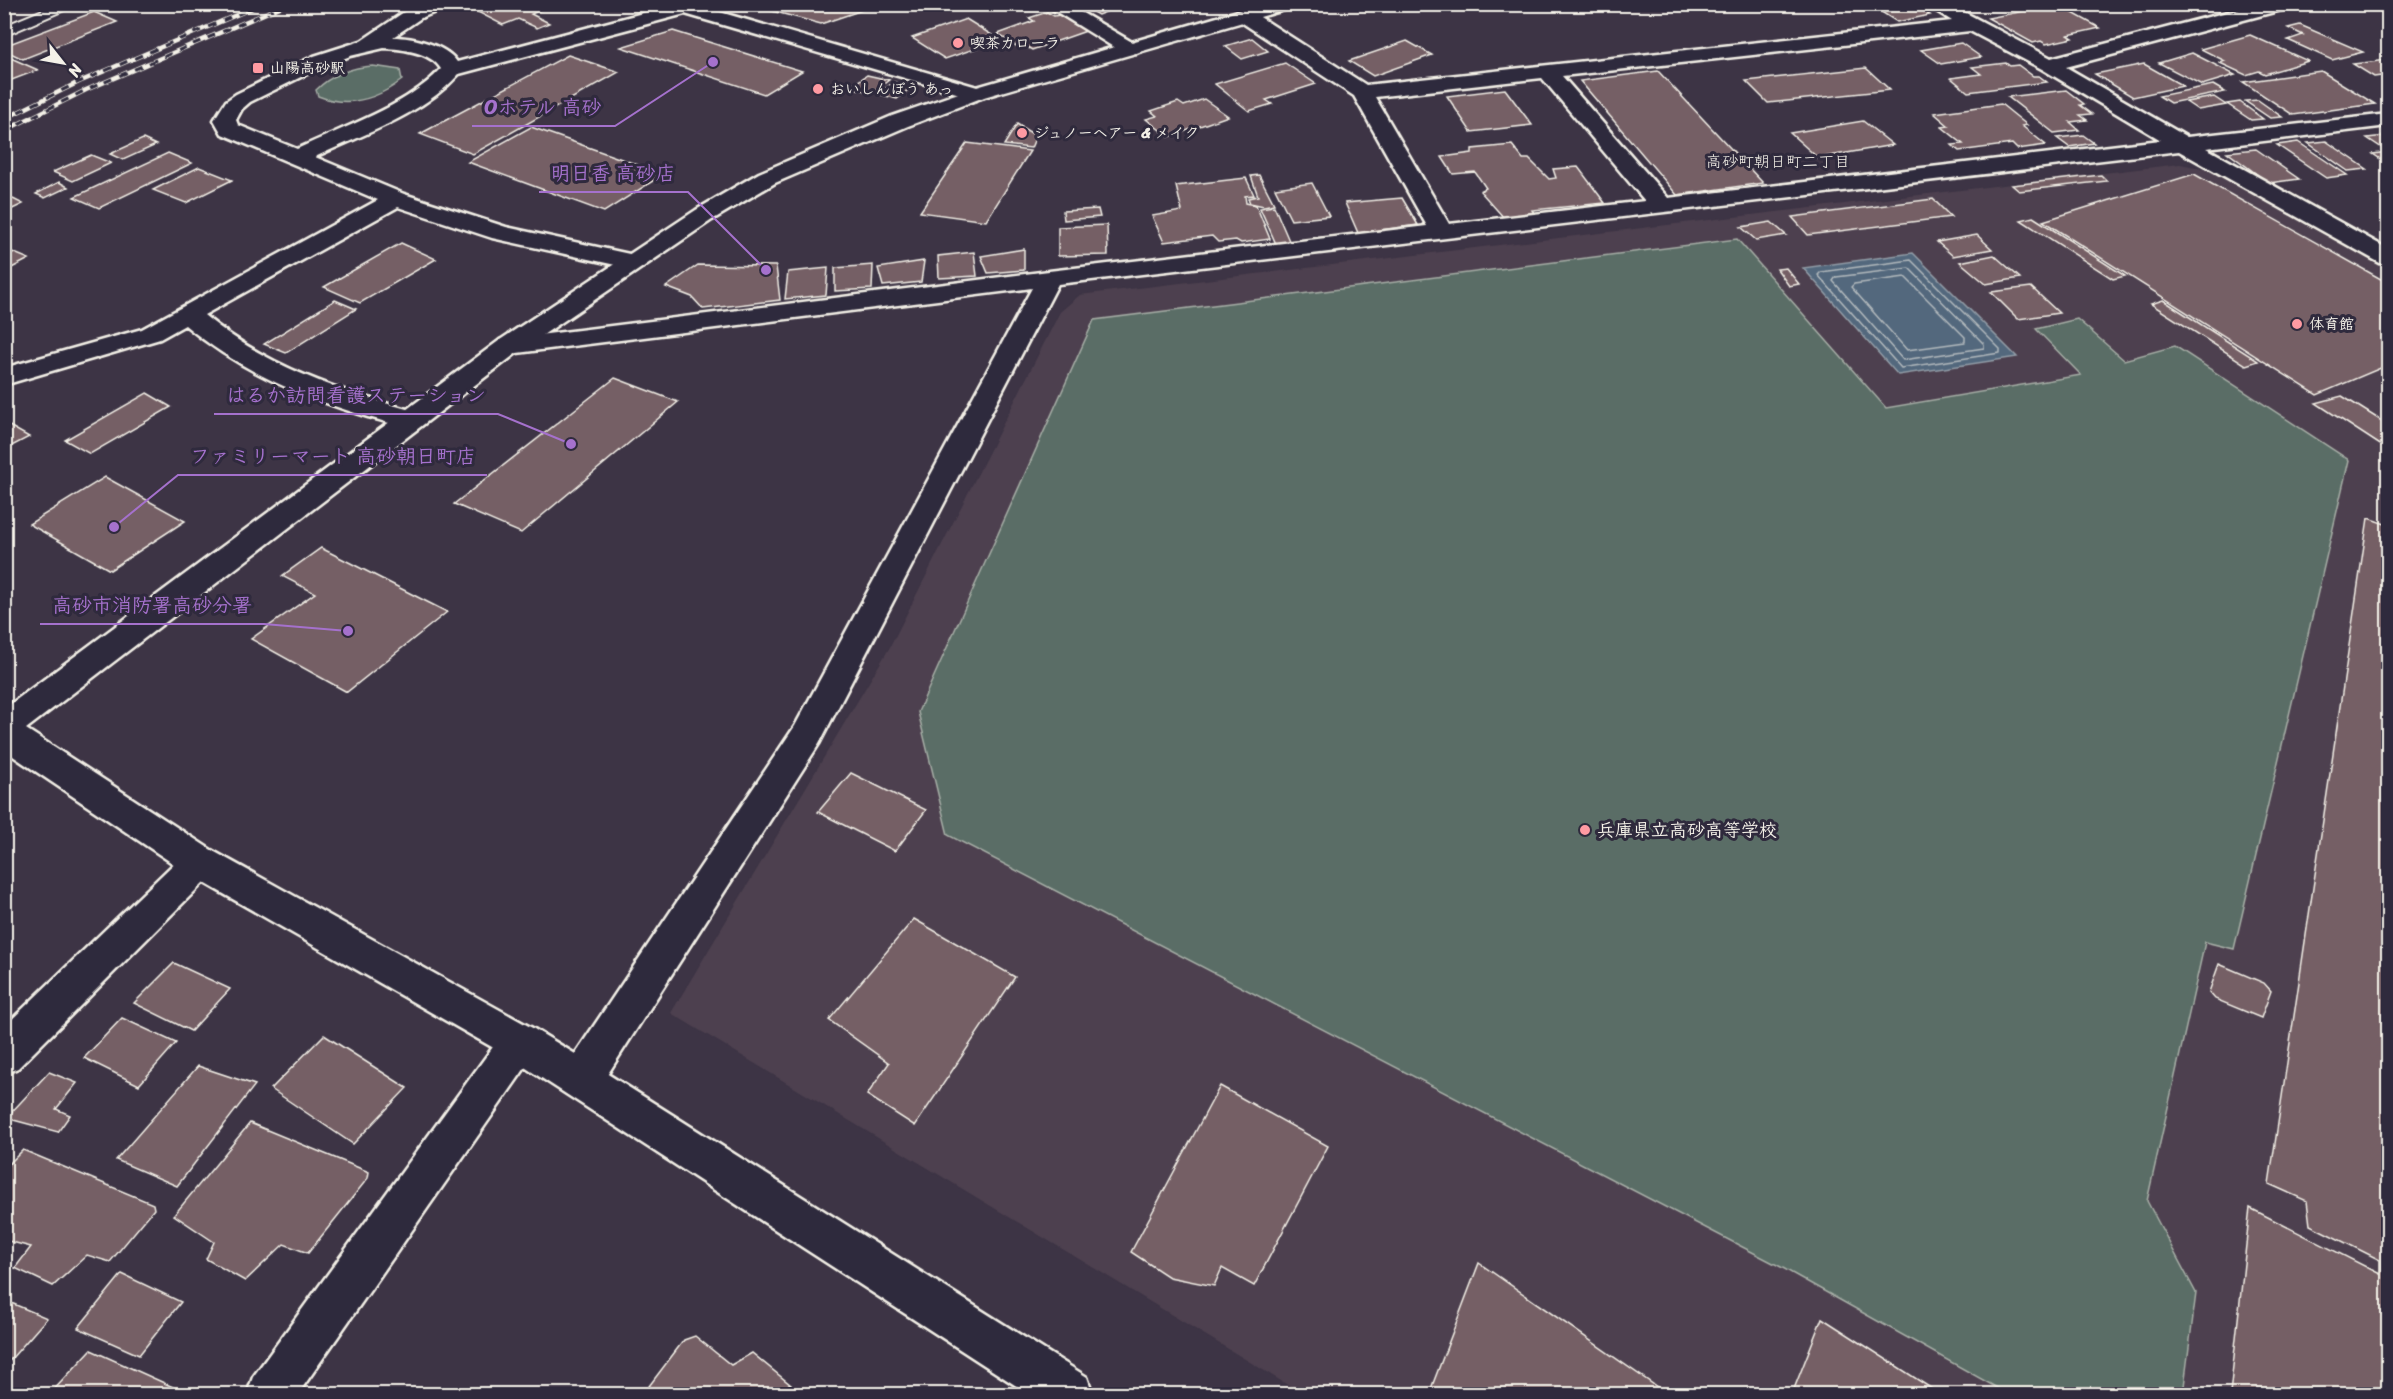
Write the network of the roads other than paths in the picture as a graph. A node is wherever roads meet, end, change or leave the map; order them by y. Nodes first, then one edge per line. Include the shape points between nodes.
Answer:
1 (71, 4) edge
2 (438, 4) edge
3 (1053, 4) edge
4 (1284, 4) edge
5 (1934, 4) edge
6 (2282, 4) edge
7 (694, 7) edge
8 (1245, 16) junction
9 (1970, 25) junction
10 (4, 32) edge
11 (368, 45) junction
12 (1130, 49) junction
13 (2049, 65) junction
14 (452, 70) junction
15 (1548, 72) junction
16 (1362, 92) junction
17 (977, 93) junction
18 (2388, 120) edge
19 (2186, 146) junction
20 (298, 157) junction
21 (396, 199) junction
22 (1663, 207) junction
23 (1442, 232) junction
24 (2388, 258) edge
25 (634, 262) junction
26 (1049, 278) junction
27 (187, 314) junction
28 (509, 346) junction
29 (4, 377) edge
30 (412, 419) junction
31 (4, 730) edge
32 (200, 862) junction
33 (520, 1042) junction
34 (4, 1054) edge
35 (581, 1080) junction
36 (270, 1395) edge
37 (1070, 1395) edge

1 - 10 lane
2 - 11 street via 414,14
3 - 12 street
4 - 8 street
5 - 9 street
6 - 13 street
7 - 14 street
7 - 17 street
8 - 12 street
8 - 16 street
9 - 13 street
9 - 15 street
11 - 14 street via 405,43 446,58
11 - 20 street via 341,52 243,98 229,111 225,120 230,129
12 - 17 street
13 - 19 street
14 - 20 street via 424,95
15 - 16 street
15 - 22 street
16 - 23 street
17 - 25 street via 767,178
18 - 19 street
19 - 22 street
19 - 24 street
20 - 21 street
21 - 25 street via 500,233
21 - 27 street
22 - 23 street
23 - 26 street
25 - 28 street
26 - 28 street
26 - 35 street via 807,735
27 - 29 street via 151,334
27 - 30 street via 221,343 265,369 346,402
28 - 30 street
30 - 31 street
31 - 32 street
32 - 33 street
32 - 34 street
33 - 35 street
33 - 36 street
35 - 37 street

